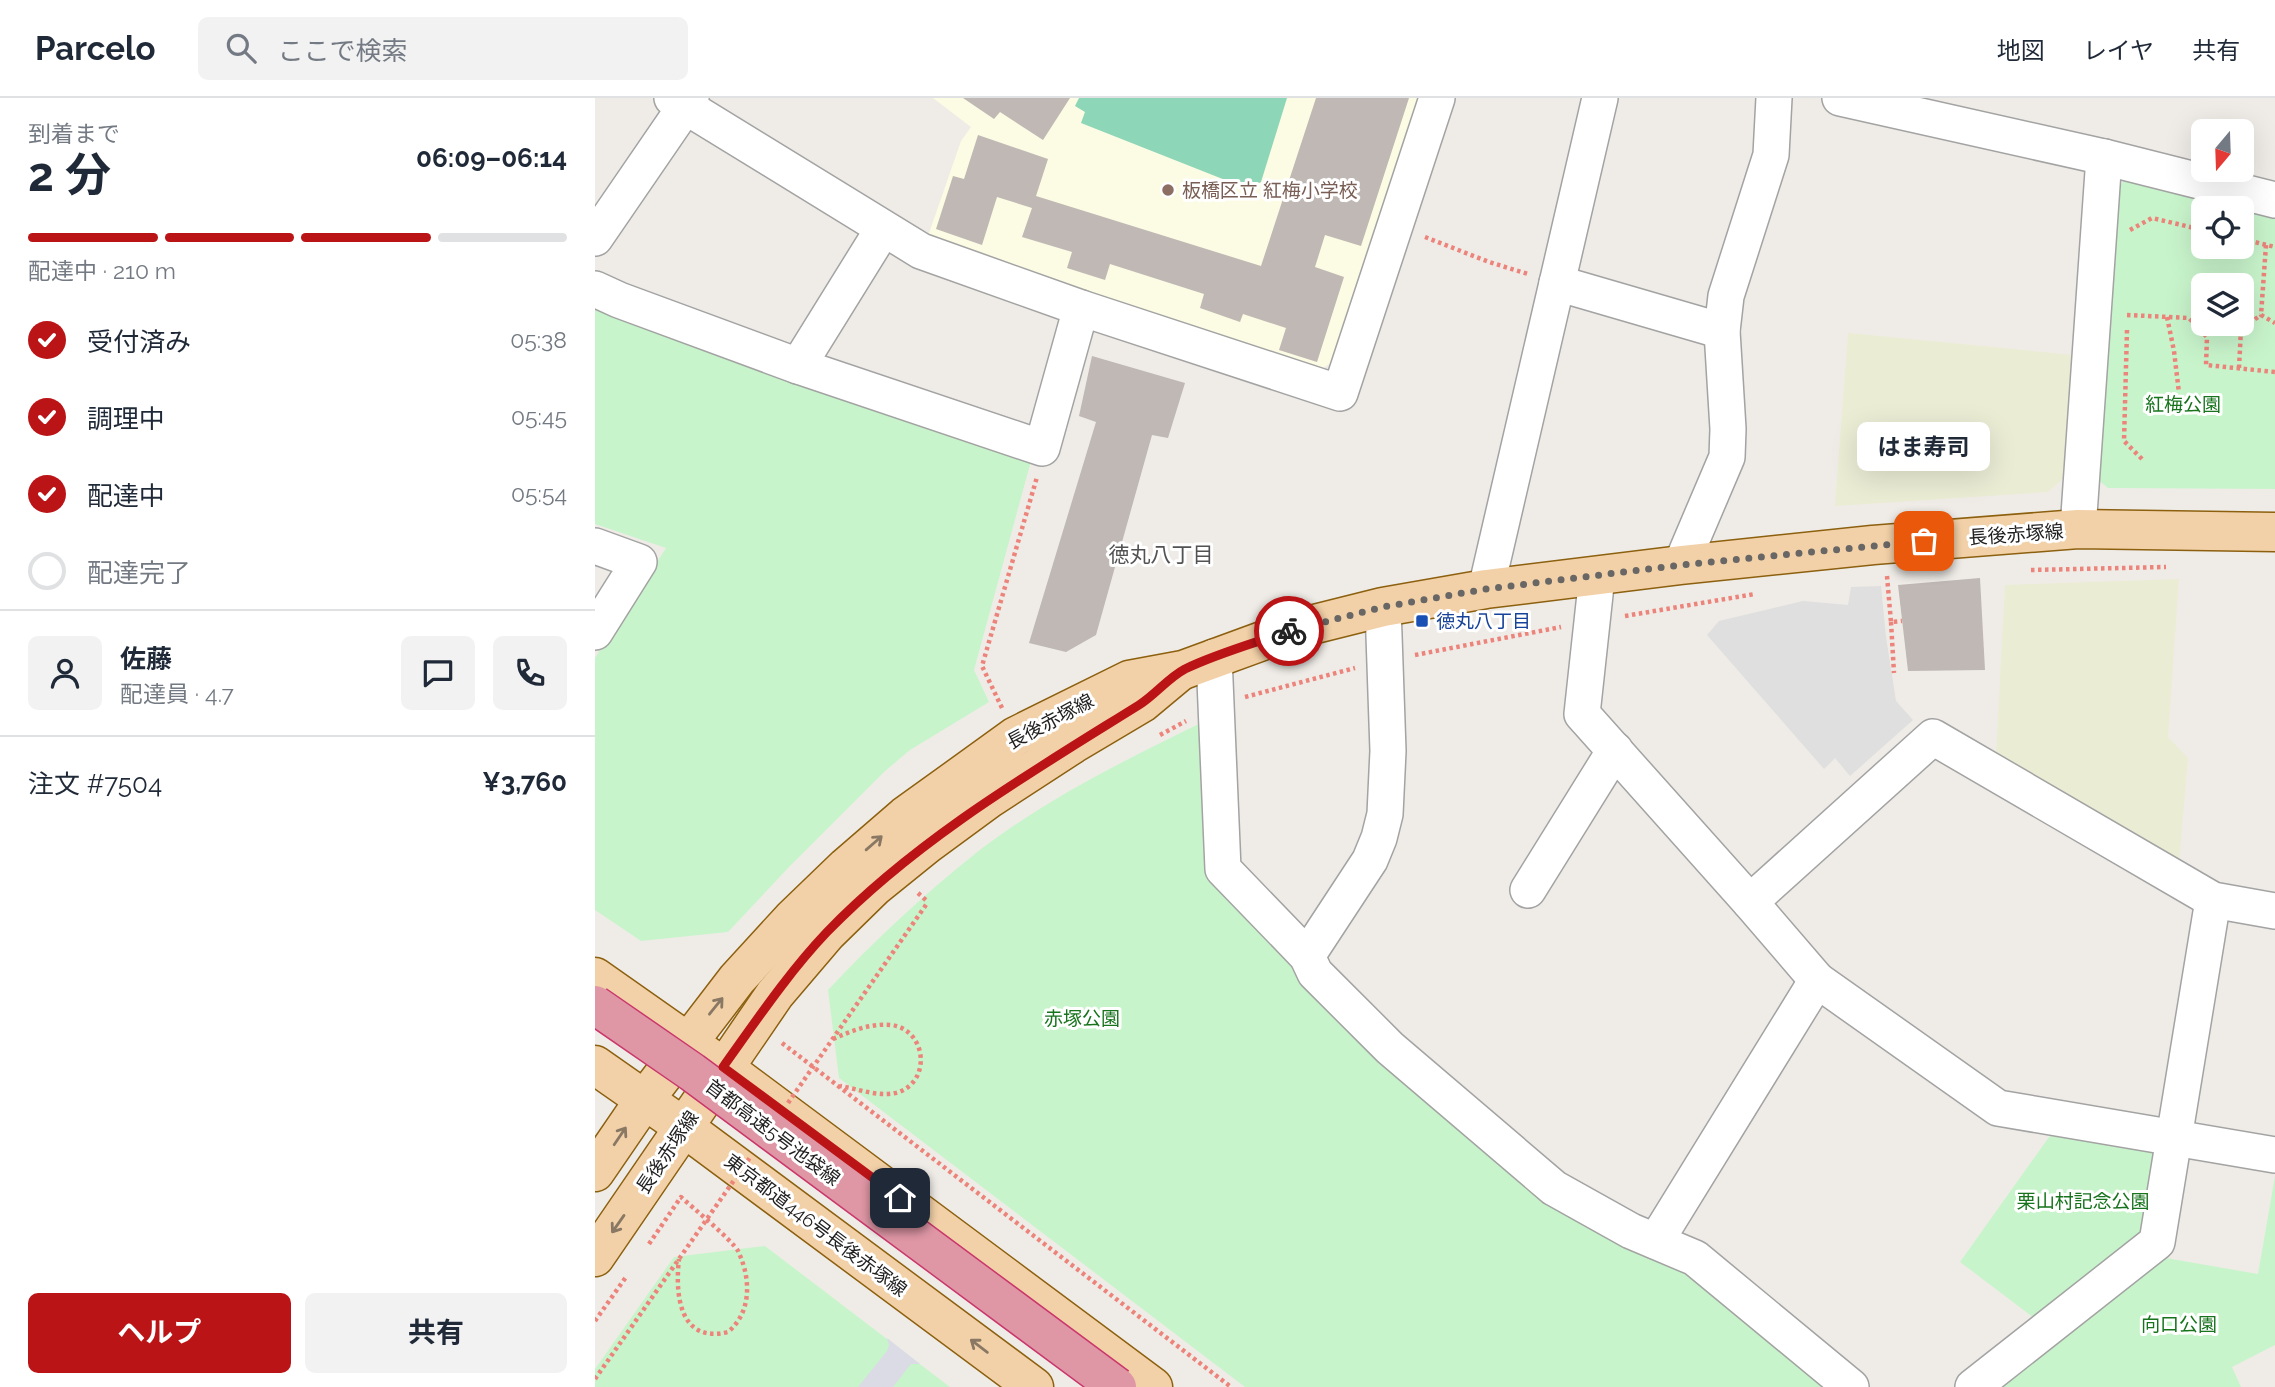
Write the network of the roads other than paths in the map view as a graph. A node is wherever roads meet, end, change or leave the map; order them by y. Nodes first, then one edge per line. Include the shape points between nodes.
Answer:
1 (1437, 98) edge
2 (1600, 98) edge
3 (1774, 98) edge
4 (1840, 98) edge
5 (682, 101) edge
6 (1880, 102) edge
7 (2104, 157) junction
8 (2275, 200) edge
9 (883, 229) junction
10 (595, 238) edge
11 (1557, 283) junction
12 (595, 289) edge
13 (1081, 308) junction
14 (1722, 331) junction
15 (798, 366) junction
16 (2078, 529) junction
17 (2275, 532) edge
18 (595, 545) edge
19 (1681, 565) junction
20 (1597, 576) junction
21 (1486, 589) junction
22 (1383, 607) junction
23 (595, 632) edge
24 (1199, 664) junction
25 (1615, 750) junction
26 (1528, 890) dead end
27 (2213, 900) junction
28 (1751, 902) junction
29 (2275, 911) edge
30 (1307, 956) junction
31 (595, 977) edge
32 (1817, 980) junction
33 (595, 1004) edge
34 (595, 1031) edge
35 (687, 1042) junction
36 (595, 1065) edge
37 (723, 1067) junction
38 (645, 1099) junction
39 (685, 1128) junction
40 (2175, 1138) junction
41 (2275, 1155) edge
42 (595, 1172) edge
43 (1655, 1241) junction
44 (595, 1257) edge
45 (1034, 1387) edge
46 (1080, 1387) edge
47 (1117, 1387) edge
48 (1153, 1387) edge
49 (1851, 1387) edge
50 (1973, 1387) edge

1 - 13 street via 1340,393
2 - 11 street
3 - 14 street via 1771,155 1726,296
4 - 6 street
5 - 9 street
5 - 10 street
6 - 7 street
7 - 8 street
7 - 16 street
9 - 13 street via 921,251
9 - 15 street
11 - 14 street
11 - 21 street
12 - 15 street
13 - 15 street via 1042,449
14 - 19 street via 1727,457
16 - 17 main road, 長後赤塚線
16 - 19 main road, 長後赤塚線
18 - 23 street via 639,562
19 - 20 main road, 長後赤塚線
20 - 21 main road, 長後赤塚線
20 - 25 street via 1583,713
21 - 22 main road, 長後赤塚線
22 - 24 main road, 長後赤塚線 via 1295,629
22 - 30 street via 1388,751 1380,838
24 - 30 street via 1223,869
35 -> 24 main road, 長後赤塚線 via 792,919 905,816 1016,737 1129,680
24 - 37 main road, 長後赤塚線 via 990,799 874,887 792,974
25 - 26 street
25 - 28 street
27 - 28 street via 1933,737
27 - 29 street
27 - 40 street
28 - 32 street
30 - 43 street via 1315,973 1390,1048 1554,1188
31 - 35 main road
32 - 40 street via 1998,1108
32 - 43 street
33 - 47 highway, 首都高速5号池袋線, bridge
34 - 46 highway, 首都高速5号池袋線
35 - 37 main road
35 - 38 main road, 長後赤塚線
36 - 38 main road, 東京都道446号長後赤塚線
37 - 39 main road, 長後赤塚線
37 - 48 main road
38 - 39 main road, 東京都道446号長後赤塚線
42 -> 38 main road, 長後赤塚線
39 -> 44 main road, 長後赤塚線
45 -> 39 main road, 東京都道446号長後赤塚線
40 - 41 street
40 - 50 street via 2157,1242
43 - 49 street via 1695,1258

